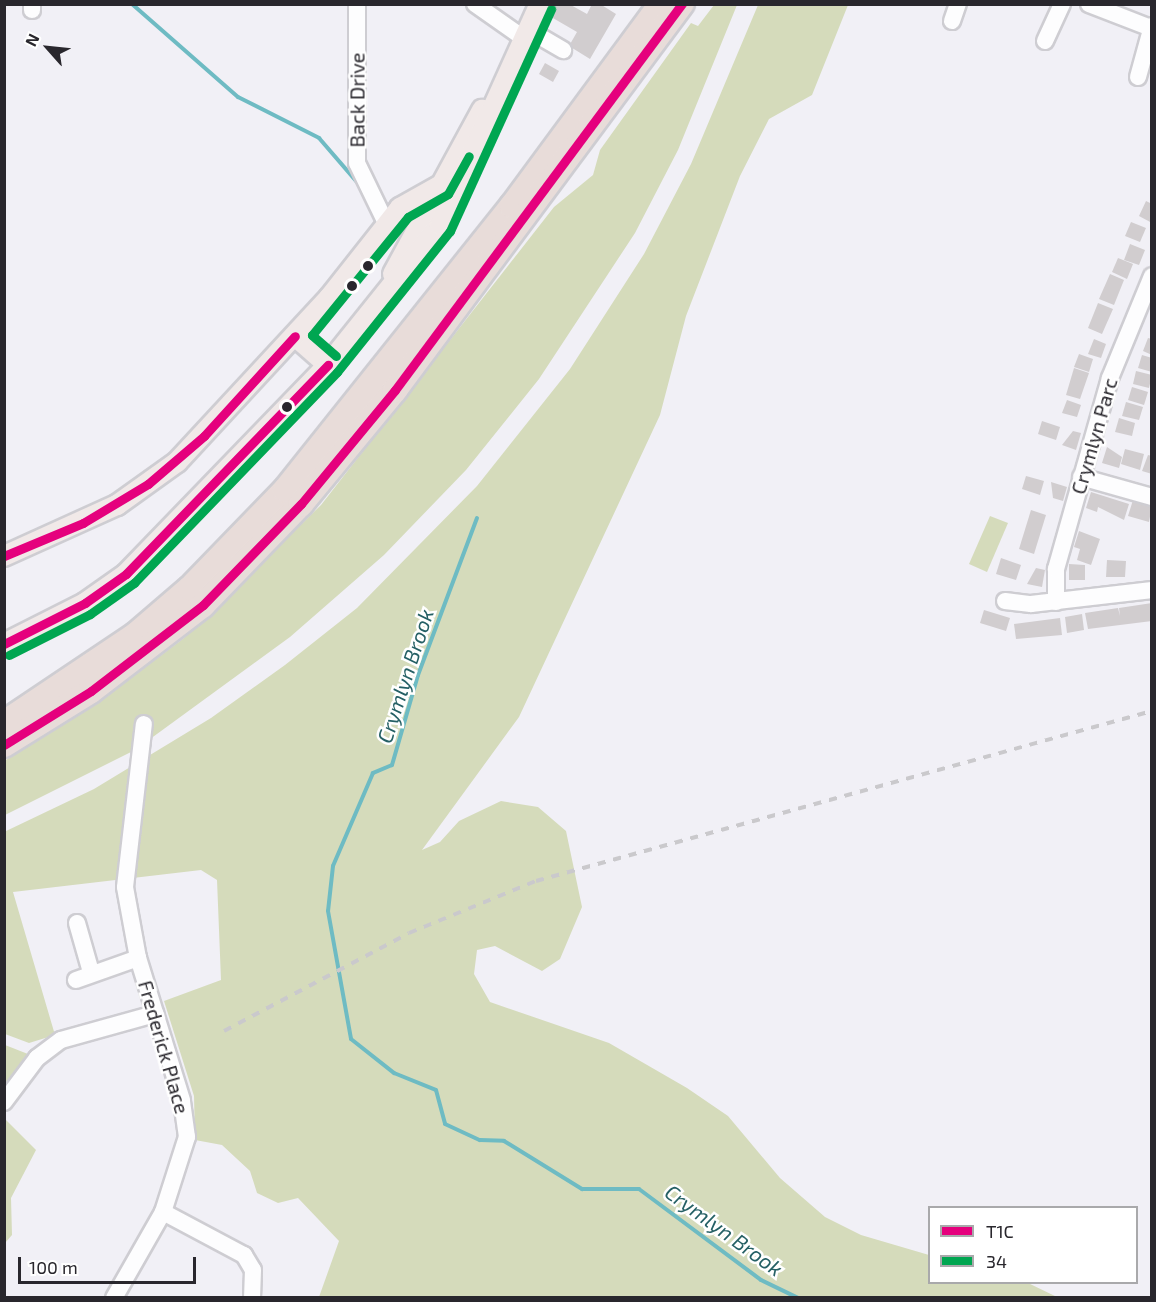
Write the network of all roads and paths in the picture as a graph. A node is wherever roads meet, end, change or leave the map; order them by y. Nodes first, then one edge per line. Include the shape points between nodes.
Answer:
1 (357, 4) edge
2 (475, 4) edge
3 (540, 4) edge
4 (661, 4) edge
5 (682, 4) edge
6 (958, 4) edge
7 (1062, 4) edge
8 (1089, 4) edge
9 (952, 21) dead end
10 (1151, 27) edge
11 (525, 33) junction
12 (1045, 41) dead end
13 (563, 50) dead end
14 (505, 74) junction
15 (1138, 77) dead end
16 (439, 186) junction
17 (451, 202) junction
18 (422, 218) junction
19 (387, 225) junction
20 (1152, 276) edge
21 (382, 295) junction
22 (295, 336) junction
23 (328, 365) junction
24 (1081, 477) junction
25 (1152, 497) edge
26 (4, 556) edge
27 (1152, 590) edge
28 (1005, 601) dead end
29 (1056, 602) junction
30 (4, 644) edge
31 (4, 723) edge
32 (144, 724) dead end
33 (4, 745) edge
34 (77, 923) dead end
35 (138, 958) junction
36 (155, 1014) junction
37 (4, 1102) edge
38 (163, 1212) junction
39 (114, 1298) edge
40 (252, 1298) edge

1 - 19 street, Back Drive via 357,163
2 - 11 street
3 - 11 main road
4 - 31 highway via 512,206 285,490 197,581 135,635
5 - 33 highway via 395,390 301,504 203,605 91,691
6 - 9 street
7 - 12 street
8 - 10 street
10 - 15 street
11 - 13 street
11 - 14 main road
14 - 16 main road
14 - 17 main road
16 - 18 main road
16 - 19 main road via 409,201
17 - 18 main road
17 - 21 main road via 430,241
18 - 19 main road via 399,218
18 - 21 main road
19 - 22 main road
20 - 24 street, Crymlyn Parc via 1110,378
21 - 23 main road
22 - 23 main road
22 - 26 main road via 204,436 148,484 83,523
23 - 30 main road via 198,506 126,574 85,603
24 - 25 street
24 - 29 street, Crymlyn Parc via 1056,569
27 - 29 street
28 - 29 street
32 - 35 street, Frederick Place via 125,887
34 - 35 street via 83,976
35 - 36 street, Frederick Place
36 - 37 street via 62,1040 37,1058
36 - 38 street, Frederick Place via 182,1100 187,1137
38 - 39 street, Frederick Place
38 - 40 street via 244,1255 253,1270

